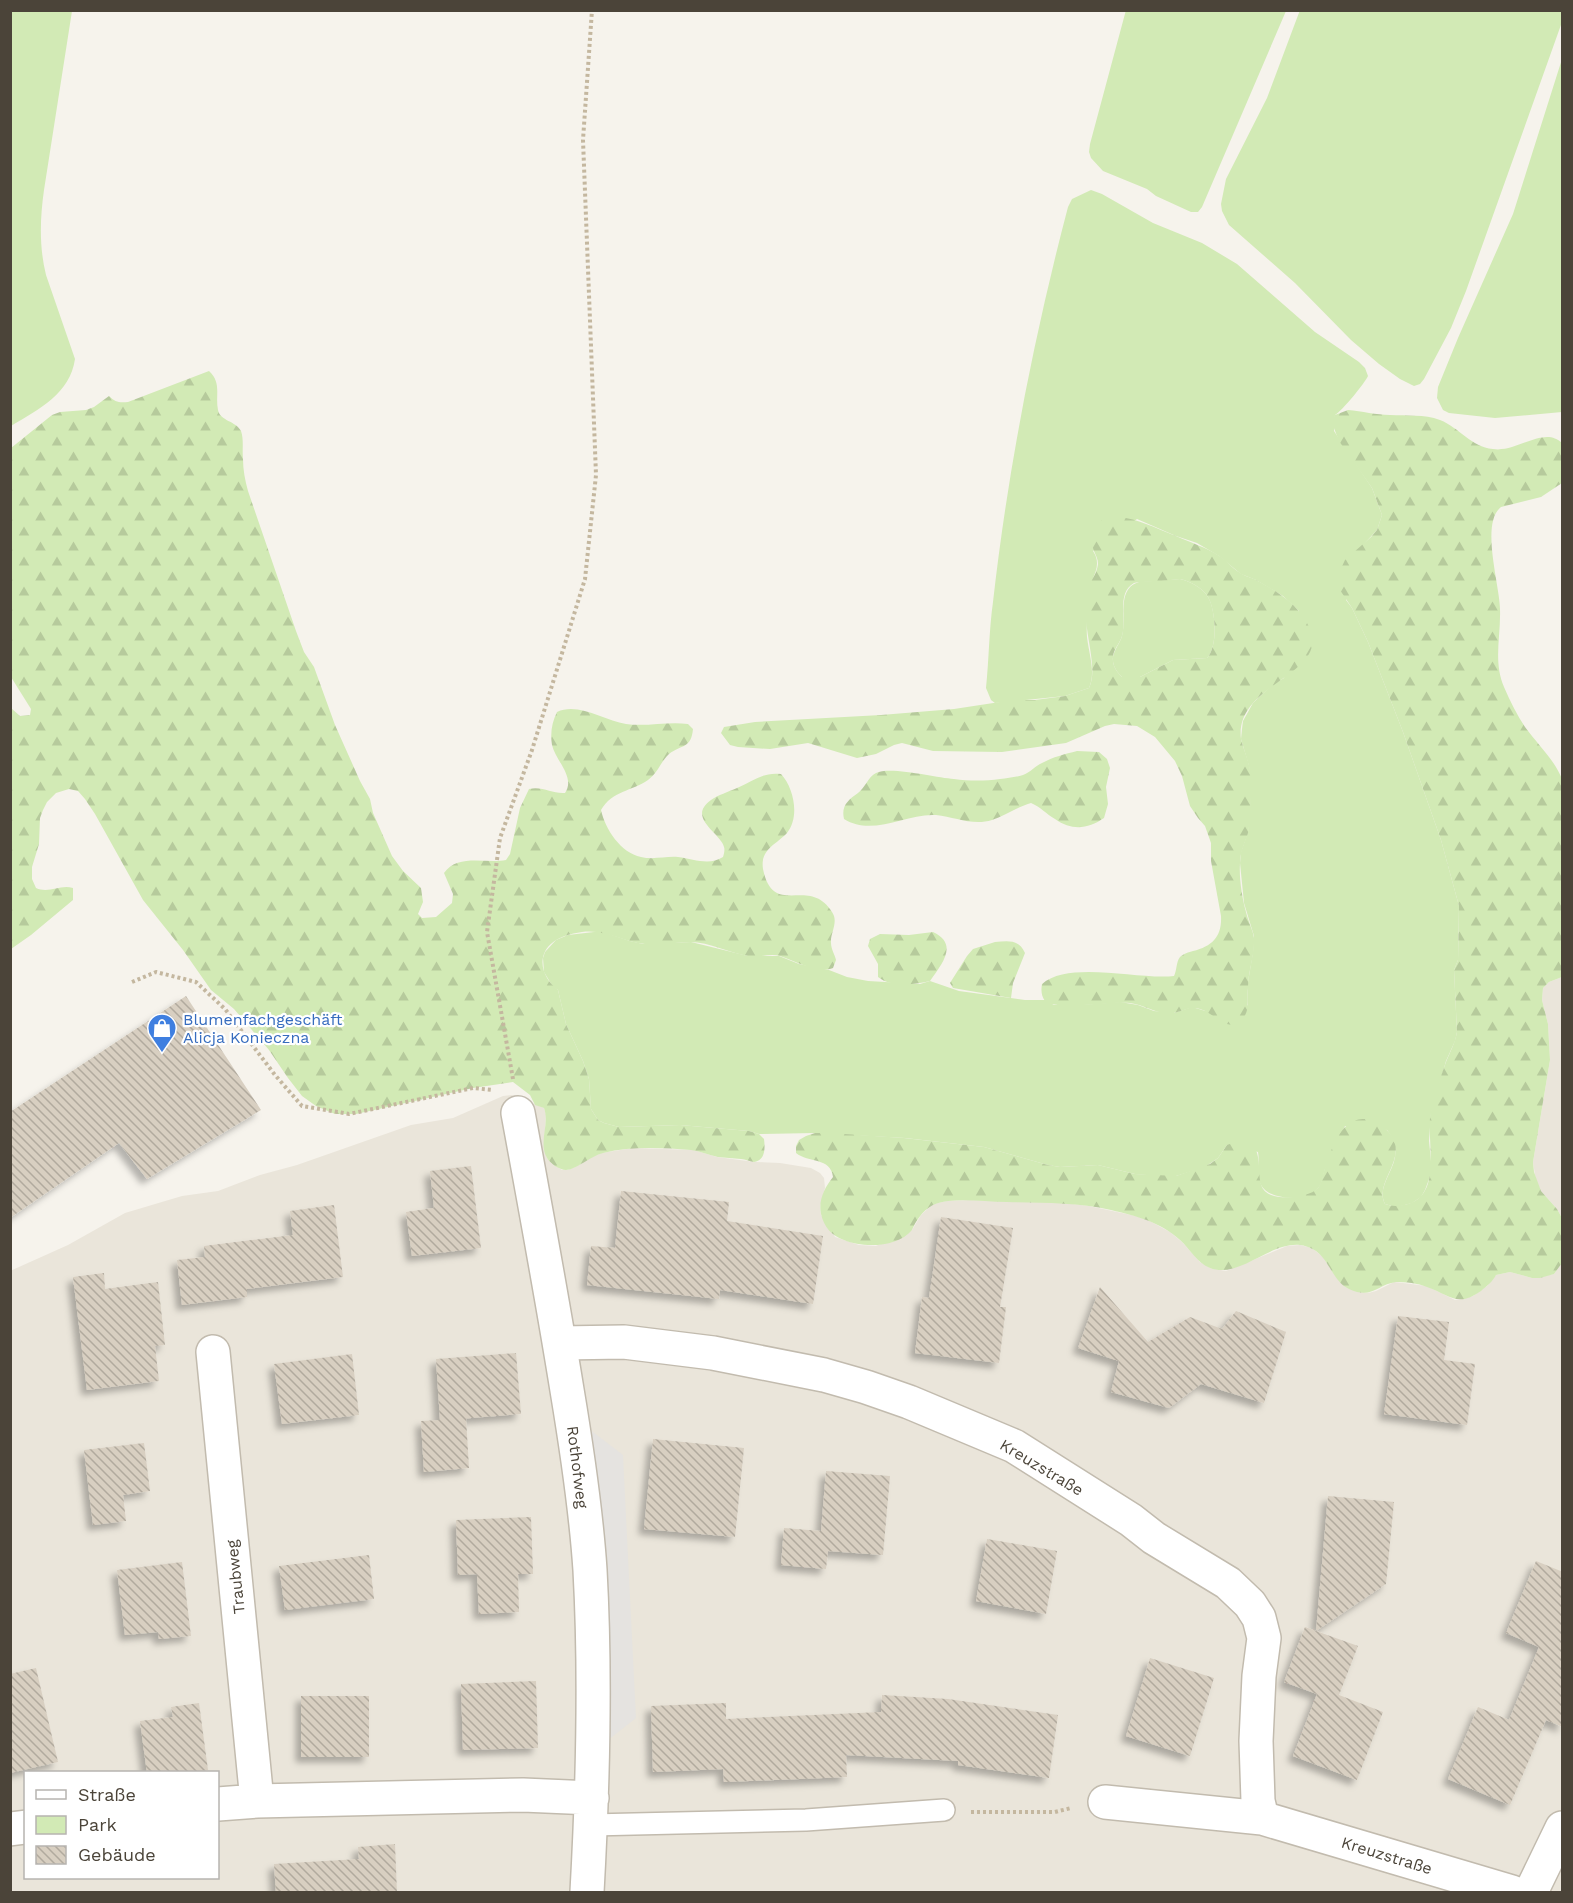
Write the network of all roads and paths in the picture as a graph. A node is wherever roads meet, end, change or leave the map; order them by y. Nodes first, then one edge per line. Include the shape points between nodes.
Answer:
1 (592, 10) edge
2 (132, 982) dead end
3 (517, 1102) junction
4 (560, 1343) junction
5 (213, 1352) dead end
6 (257, 1801) junction
7 (1104, 1802) joint
8 (219, 1804) edge
9 (944, 1810) joint
10 (591, 1812) junction
11 (1262, 1818) junction
12 (1563, 1828) edge
13 (587, 1893) edge
14 (1512, 1893) edge
15 (1531, 1893) edge

1 - 3 path via 584,140 596,475 585,579 500,838 487,932
2 - 3 path via 156,972 196,982 225,1009 302,1106 349,1114 473,1088
3 - 4 street, Rothofweg
4 - 10 street, Rothofweg via 590,1569 594,1686
4 - 11 street, Kreuzstraße via 624,1342 713,1353 824,1375 909,1402 1014,1446 1228,1583 1250,1604 1263,1628 1256,1741
5 - 6 street, Traubweg
6 - 8 street
6 - 10 street via 523,1795
7 - 9 path via 1055,1812
7 - 11 street, Kreuzstraße
9 - 10 lane via 806,1820
10 - 13 street, Rothofweg
11 - 14 street, Kreuzstraße
12 - 15 street

